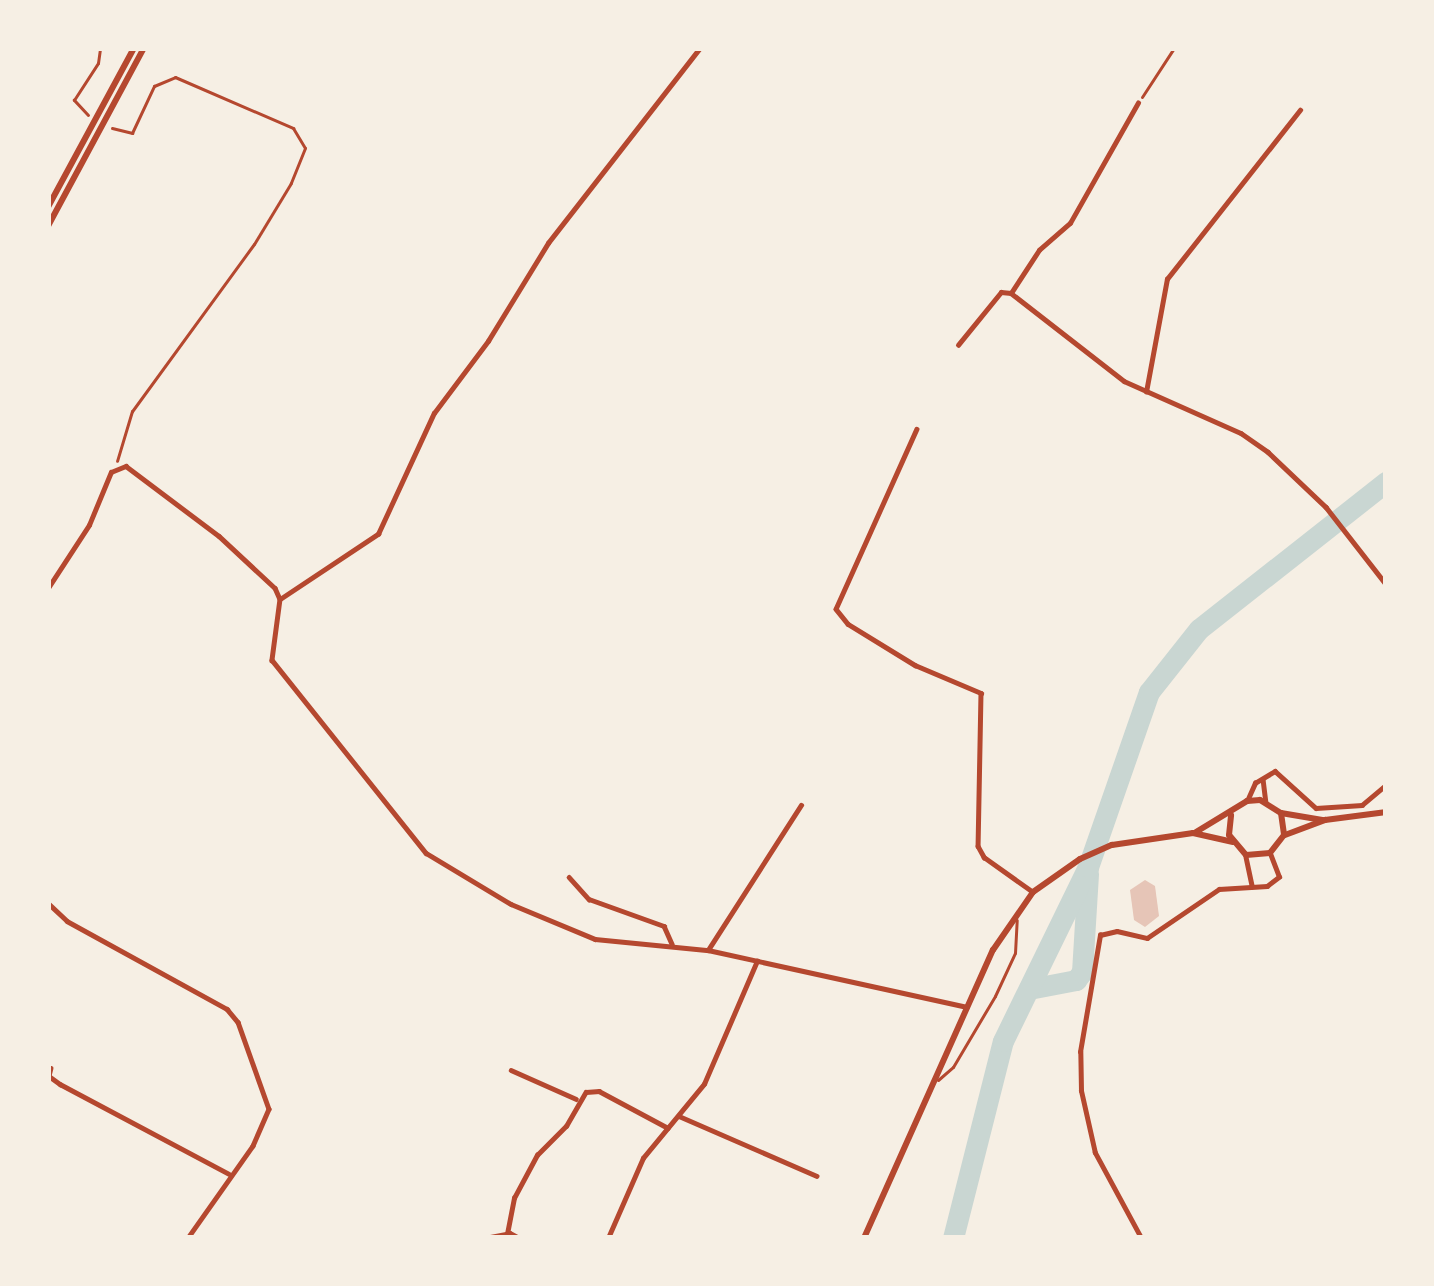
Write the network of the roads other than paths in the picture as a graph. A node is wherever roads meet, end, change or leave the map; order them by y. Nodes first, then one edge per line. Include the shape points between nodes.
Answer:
1 (134, 48) edge
2 (144, 48) edge
3 (700, 48) edge
4 (1138, 104) road end
5 (1300, 110) dead end
6 (48, 207) edge
7 (48, 226) edge
8 (1011, 293) junction
9 (958, 345) dead end
10 (1146, 392) junction
11 (917, 429) dead end
12 (1386, 584) edge
13 (48, 588) edge
14 (280, 599) junction
15 (1265, 773) junction
16 (1386, 785) edge
17 (1247, 801) junction
18 (1266, 802) junction
19 (801, 805) dead end
20 (1386, 812) edge
21 (1281, 813) junction
22 (1231, 815) junction
23 (1325, 820) junction
24 (1192, 833) junction
25 (1284, 835) junction
26 (1233, 842) junction
27 (1270, 853) junction
28 (1246, 855) junction
29 (569, 877) dead end
30 (1252, 886) junction
31 (1033, 892) junction
32 (48, 903) edge
33 (1017, 911) junction
34 (672, 944) junction
35 (708, 950) junction
36 (757, 961) junction
37 (968, 1007) junction
38 (52, 1068) dead end
39 (511, 1070) dead end
40 (933, 1086) junction
41 (578, 1100) junction
42 (678, 1116) junction
43 (668, 1128) junction
44 (229, 1174) junction
45 (817, 1176) dead end
46 (507, 1234) junction
47 (188, 1238) edge
48 (485, 1238) edge
49 (519, 1238) edge
50 (608, 1238) edge
51 (864, 1238) edge
52 (1141, 1238) edge

1 - 6 main road
2 - 7 main road
3 - 14 street via 548,243 434,412 378,534
4 - 8 street via 1070,223 1039,250
5 - 10 street via 1168,279
8 - 9 street via 1001,292
8 - 10 street
10 - 12 street via 1241,434 1295,474
11 - 31 street via 836,609 915,665 981,693 978,846
13 - 14 street via 116,466 126,466 260,570
14 - 34 street via 272,646 279,671 425,853 558,928 595,940
15 - 16 street via 1281,771 1316,808 1363,805
15 - 17 street
15 - 18 street
17 - 18 main road
17 - 22 main road
18 - 21 main road
19 - 35 street
20 - 23 main road
21 - 23 main road
21 - 25 main road
22 - 24 main road
22 - 26 main road
23 - 25 main road
24 - 26 main road
24 - 31 main road via 1112,845
25 - 27 main road
26 - 28 main road
27 - 28 main road
27 - 30 street via 1280,877
28 - 30 street
29 - 34 street via 589,899 664,926
30 - 52 street via 1219,889 1147,938 1100,934 1080,1052 1082,1091 1095,1153
31 - 33 main road
32 - 44 street via 238,1022 269,1109
33 - 37 main road
33 - 40 lane via 1015,953 952,1067
34 - 35 street
35 - 36 street
36 - 37 street
36 - 42 street via 704,1084
37 - 40 main road
38 - 44 street via 49,1076 60,1084
39 - 41 street
40 - 51 main road
41 - 43 street via 599,1091
41 - 46 street via 514,1198
42 - 43 street
42 - 45 street
43 - 50 street via 643,1158
44 - 47 street
46 - 48 street
46 - 49 street

